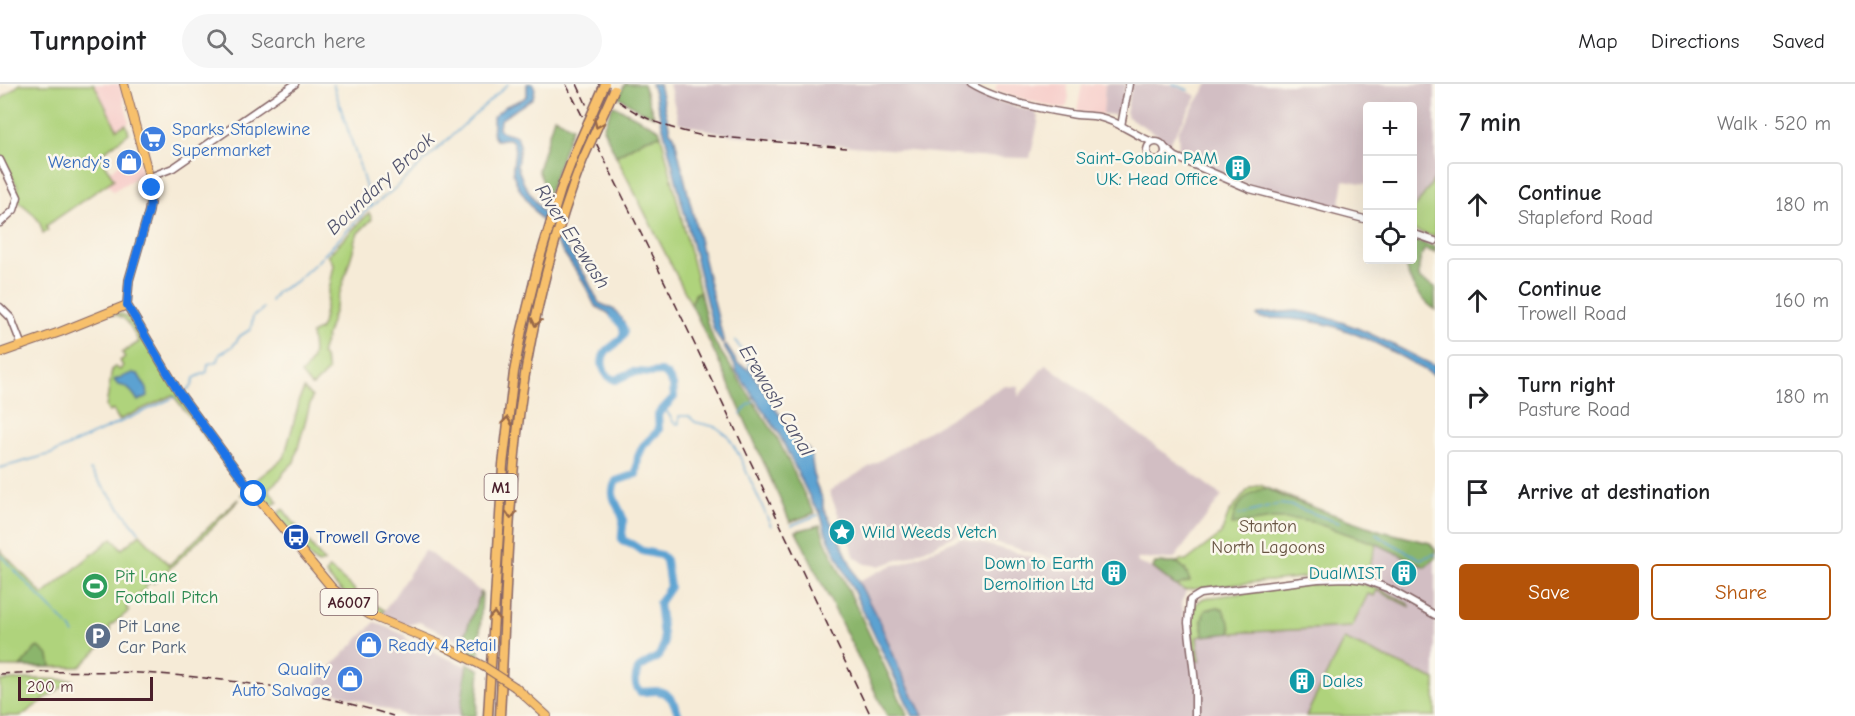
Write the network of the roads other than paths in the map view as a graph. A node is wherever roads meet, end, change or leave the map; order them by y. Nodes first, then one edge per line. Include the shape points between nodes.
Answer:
1 (124, 84) edge
2 (295, 84) edge
3 (605, 84) edge
4 (970, 84) edge
5 (1129, 84) edge
6 (615, 87) edge
7 (1121, 126) junction
8 (1140, 137) junction
9 (1153, 142) junction
10 (1165, 148) junction
11 (1147, 149) junction
12 (1163, 157) junction
13 (1176, 157) junction
14 (0, 160) edge
15 (150, 177) junction
16 (1363, 219) edge
17 (0, 223) edge
18 (1417, 235) edge
19 (1435, 241) edge
20 (127, 305) junction
21 (0, 306) edge
22 (22, 345) junction
23 (0, 353) edge
24 (1435, 615) edge
25 (488, 716) edge
26 (500, 716) edge
27 (547, 716) edge
28 (1195, 716) edge

1 - 15 main road
2 - 15 street via 173,168
25 -> 3 highway, M1, bridge via 506,430 522,330 557,203
4 - 7 street via 1003,98 1058,112 1099,117
5 - 7 street
6 -> 26 highway, M1, bridge via 566,207 530,346 517,433
7 - 8 street
8 - 9 street
8 - 11 street
9 - 10 street
9 - 11 street
10 - 12 street
10 - 13 street
11 - 12 street via 1151,159
12 - 13 street
13 - 16 street via 1250,189
14 - 17 street via 18,200 14,210
15 - 20 main road via 151,199 129,280
18 - 19 street
20 - 22 main road
20 - 27 main road, A6007, bridge via 180,394 254,494 337,592 370,615 483,666 515,687
21 - 22 street via 11,318
22 - 23 main road
24 - 28 street via 1387,588 1347,578 1197,596 1190,600 1188,616

